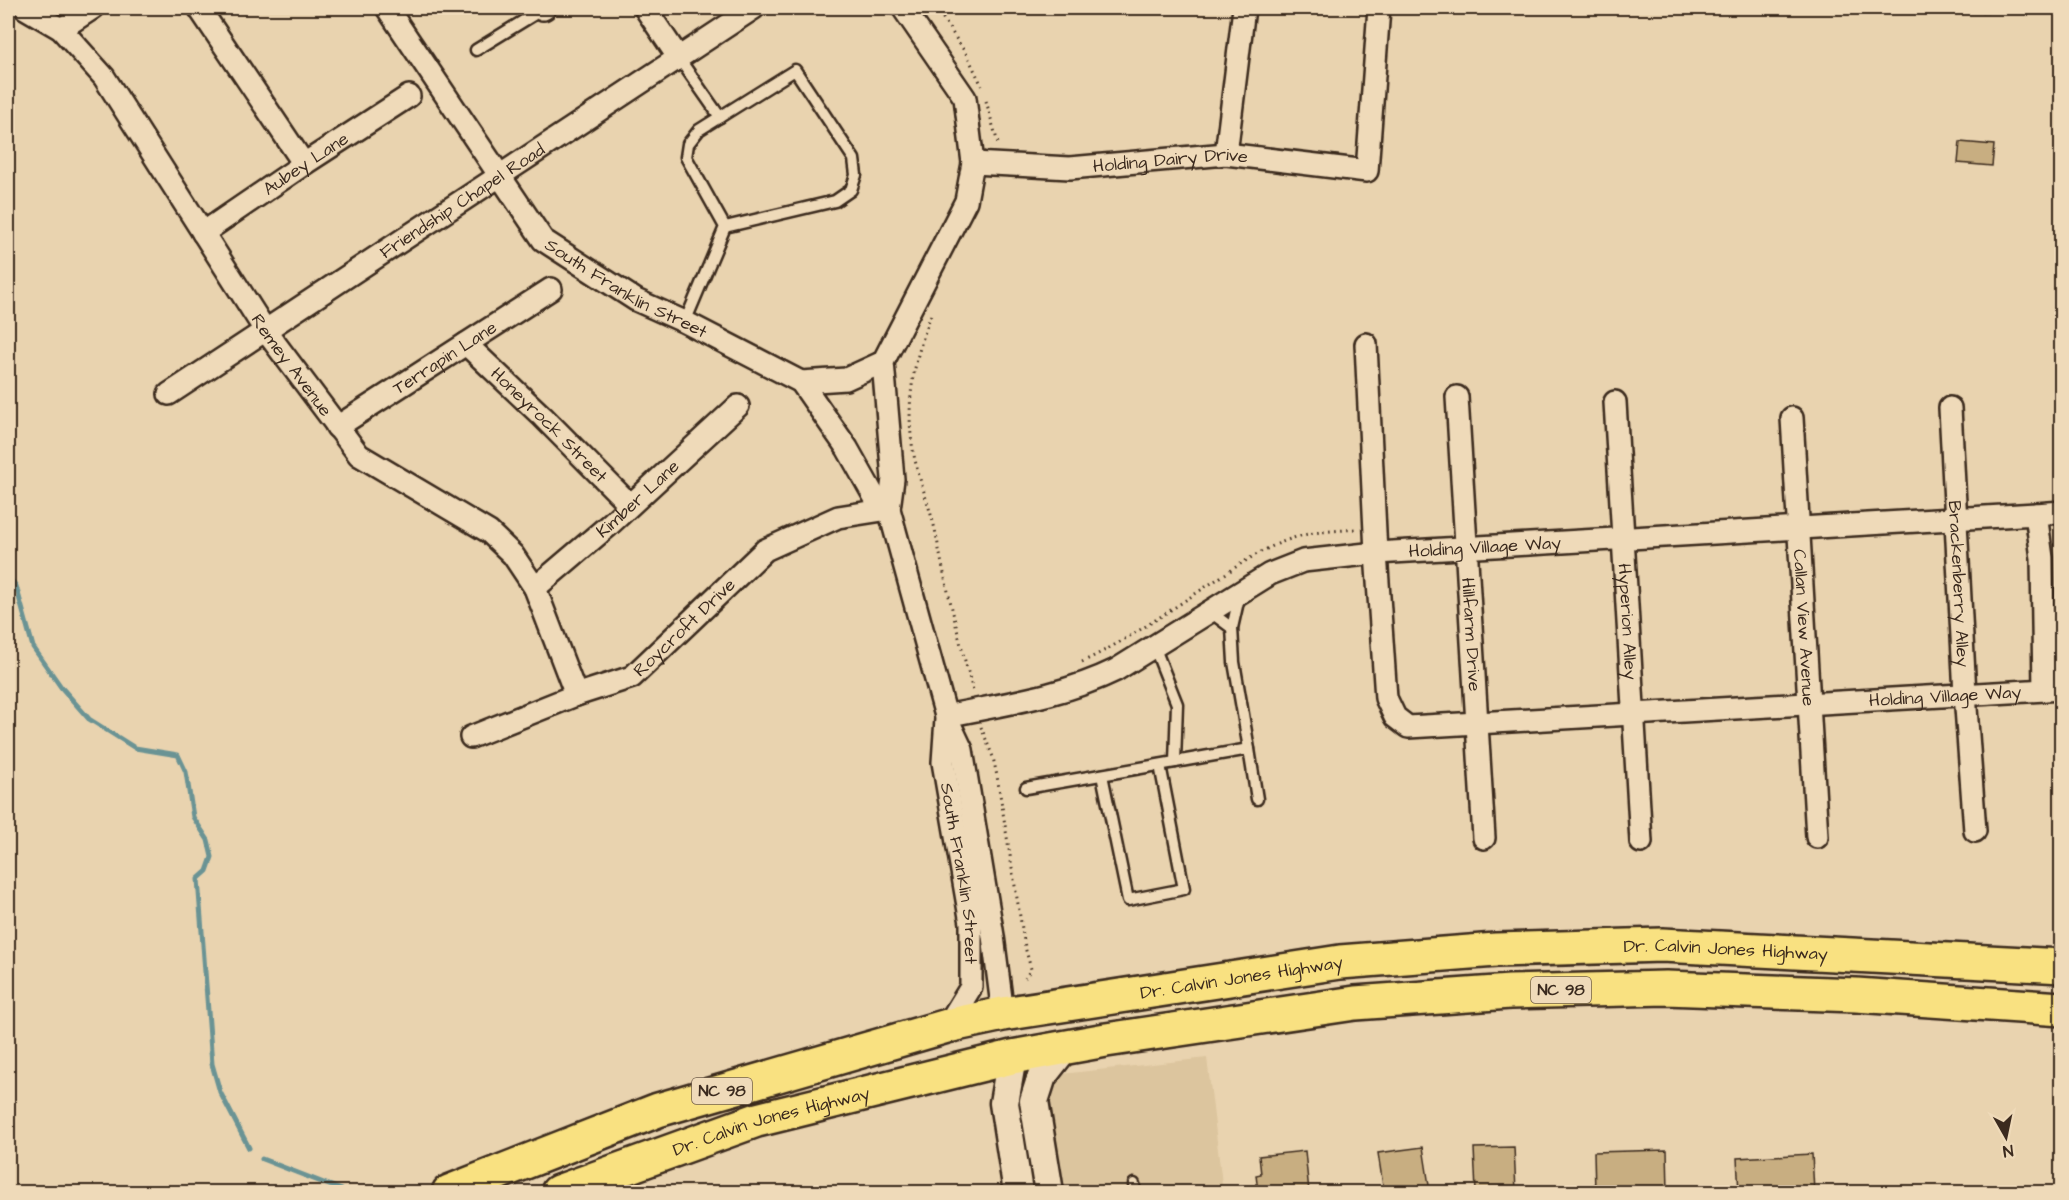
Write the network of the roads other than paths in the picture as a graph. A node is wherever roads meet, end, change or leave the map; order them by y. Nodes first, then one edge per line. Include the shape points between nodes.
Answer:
1 (25, 8) edge
2 (93, 8) edge
3 (199, 8) edge
4 (387, 8) edge
5 (543, 8) edge
6 (645, 8) edge
7 (754, 8) edge
8 (903, 8) edge
9 (1244, 8) edge
10 (1379, 8) edge
11 (61, 29) junction
12 (476, 50) dead end
13 (678, 57) junction
14 (409, 96) dead end
15 (720, 117) junction
16 (1226, 154) junction
17 (974, 163) junction
18 (304, 164) junction
19 (498, 175) junction
20 (725, 227) junction
21 (203, 232) junction
22 (551, 289) dead end
23 (686, 322) junction
24 (265, 330) junction
25 (466, 344) junction
26 (1366, 344) dead end
27 (883, 362) junction
28 (801, 382) junction
29 (169, 394) dead end
30 (1457, 397) dead end
31 (1616, 402) dead end
32 (738, 406) dead end
33 (1950, 408) dead end
34 (1792, 418) dead end
35 (337, 428) junction
36 (630, 505) junction
37 (889, 509) junction
38 (2061, 512) edge
39 (2036, 514) junction
40 (1955, 519) junction
41 (1797, 527) junction
42 (1624, 538) junction
43 (1466, 547) junction
44 (1376, 553) junction
45 (535, 588) junction
46 (1240, 592) junction
47 (1209, 611) junction
48 (1232, 628) junction
49 (1154, 646) junction
50 (2053, 689) edge
51 (1965, 694) junction
52 (576, 695) junction
53 (1808, 703) junction
54 (1632, 713) junction
55 (946, 716) junction
56 (1476, 724) junction
57 (471, 737) dead end
58 (1249, 749) junction
59 (1176, 762) junction
60 (1160, 765) junction
61 (1102, 775) junction
62 (1026, 788) dead end
63 (1257, 799) dead end
64 (1975, 831) dead end
65 (1817, 837) dead end
66 (1484, 838) dead end
67 (1641, 842) dead end
68 (1662, 945) junction
69 (2061, 966) edge
70 (1204, 983) junction
71 (1355, 1003) junction
72 (2061, 1009) edge
73 (1004, 1014) junction
74 (947, 1026) junction
75 (1064, 1048) junction
76 (1012, 1057) junction
77 (786, 1113) junction
78 (460, 1190) edge
79 (558, 1192) edge
80 (1018, 1192) edge
81 (1049, 1192) edge

1 - 11 street, Remey Avenue
2 - 11 street
3 - 18 street
4 - 19 street, South Franklin Street
5 - 12 lane
6 - 13 street
7 - 13 street, Friendship Chapel Road
8 - 17 street via 965,98
9 - 16 street
10 - 16 street, Holding Dairy Drive via 1367,171
11 - 21 street, Remey Avenue via 104,76
13 - 15 lane
13 - 19 street, Friendship Chapel Road
14 - 18 street, Aubey Lane
15 - 20 lane via 699,130 688,144 686,157
15 - 20 lane via 795,70 854,159 856,175 851,190 835,201
16 - 17 street, Holding Dairy Drive via 1070,168
17 - 27 street via 966,201
18 - 21 street, Aubey Lane
19 - 23 street, South Franklin Street via 543,240 636,300
19 - 24 street, Friendship Chapel Road
20 - 23 lane
21 - 24 street, Remey Avenue
22 - 25 street, Terrapin Lane
23 - 28 street, South Franklin Street
24 - 29 street, Friendship Chapel Road
24 - 35 street, Remey Avenue
25 - 35 street, Terrapin Lane
25 - 36 street, Honeyrock Street
26 - 44 street, Holding Village Way
27 - 28 street via 846,379
27 - 37 street, South Franklin Street via 893,479
28 - 37 street, South Franklin Street via 847,448 874,496
30 - 43 street, Hillfarm Drive
31 - 42 street, Hyperion Alley
32 - 36 street, Kimber Lane
33 - 40 street, Brackenberry Alley
34 - 41 street, Callan View Avenue
35 - 45 street, Remey Avenue via 358,455 489,531 513,555
36 - 45 street, Kimber Lane
37 - 52 street, Roycroft Drive via 838,517 765,550 632,677
37 - 55 street, South Franklin Street
38 - 39 street
39 - 40 street, Holding Village Way
39 - 50 street, Holding Village Way
40 - 41 street, Holding Village Way
40 - 51 street, Brackenberry Alley
41 - 42 street, Holding Village Way
41 - 53 street, Callan View Avenue
42 - 43 street, Holding Village Way
42 - 54 street, Hyperion Alley
43 - 44 street, Holding Village Way
43 - 56 street, Hillfarm Drive
44 - 46 street, Holding Village Way via 1303,561
44 - 56 street, Holding Village Way via 1386,698 1395,717 1408,727
45 - 52 street, Remey Avenue
46 - 47 street, Holding Village Way
46 - 48 lane
47 - 48 lane
47 - 49 street, Holding Village Way
48 - 58 lane
49 - 55 street, Holding Village Way via 1090,682
49 - 59 lane via 1177,704
50 - 51 street, Holding Village Way
51 - 53 street, Holding Village Way
51 - 64 street, Brackenberry Alley
52 - 57 street, Roycroft Drive
53 - 54 street, Holding Village Way
53 - 65 street, Callan View Avenue
54 - 56 street, Holding Village Way
54 - 67 street, Hyperion Alley
55 - 73 street, South Franklin Street via 962,750
55 - 74 street, South Franklin Street via 943,762 971,923 971,987
56 - 66 street, Hillfarm Drive
58 - 59 lane
58 - 63 lane
59 - 60 lane
60 - 61 lane
60 - 61 lane via 1184,889 1128,900
61 - 62 lane
68 - 69 highway, Dr. Calvin Jones Highway / NC 98
68 - 70 highway, Dr. Calvin Jones Highway / NC 98 via 1496,950 1340,962
68 - 71 highway via 1663,961 1647,970 1389,988
70 - 73 highway, Dr. Calvin Jones Highway / NC 98
70 - 76 highway via 1191,1003 1083,1024 1035,1039
71 - 72 highway, Dr. Calvin Jones Highway / NC 98 via 1510,992 1666,988 1856,995
71 - 75 highway, Dr. Calvin Jones Highway / NC 98
73 - 74 highway, Dr. Calvin Jones Highway / NC 98
73 - 77 highway via 978,1037 947,1052 832,1084
74 - 78 highway, Dr. Calvin Jones Highway / NC 98 via 658,1110
75 - 76 highway, Dr. Calvin Jones Highway / NC 98
75 - 81 street via 1042,1076 1034,1101
76 - 77 highway, Dr. Calvin Jones Highway / NC 98
76 - 80 street via 1004,1103
77 - 79 highway, Dr. Calvin Jones Highway / NC 98

